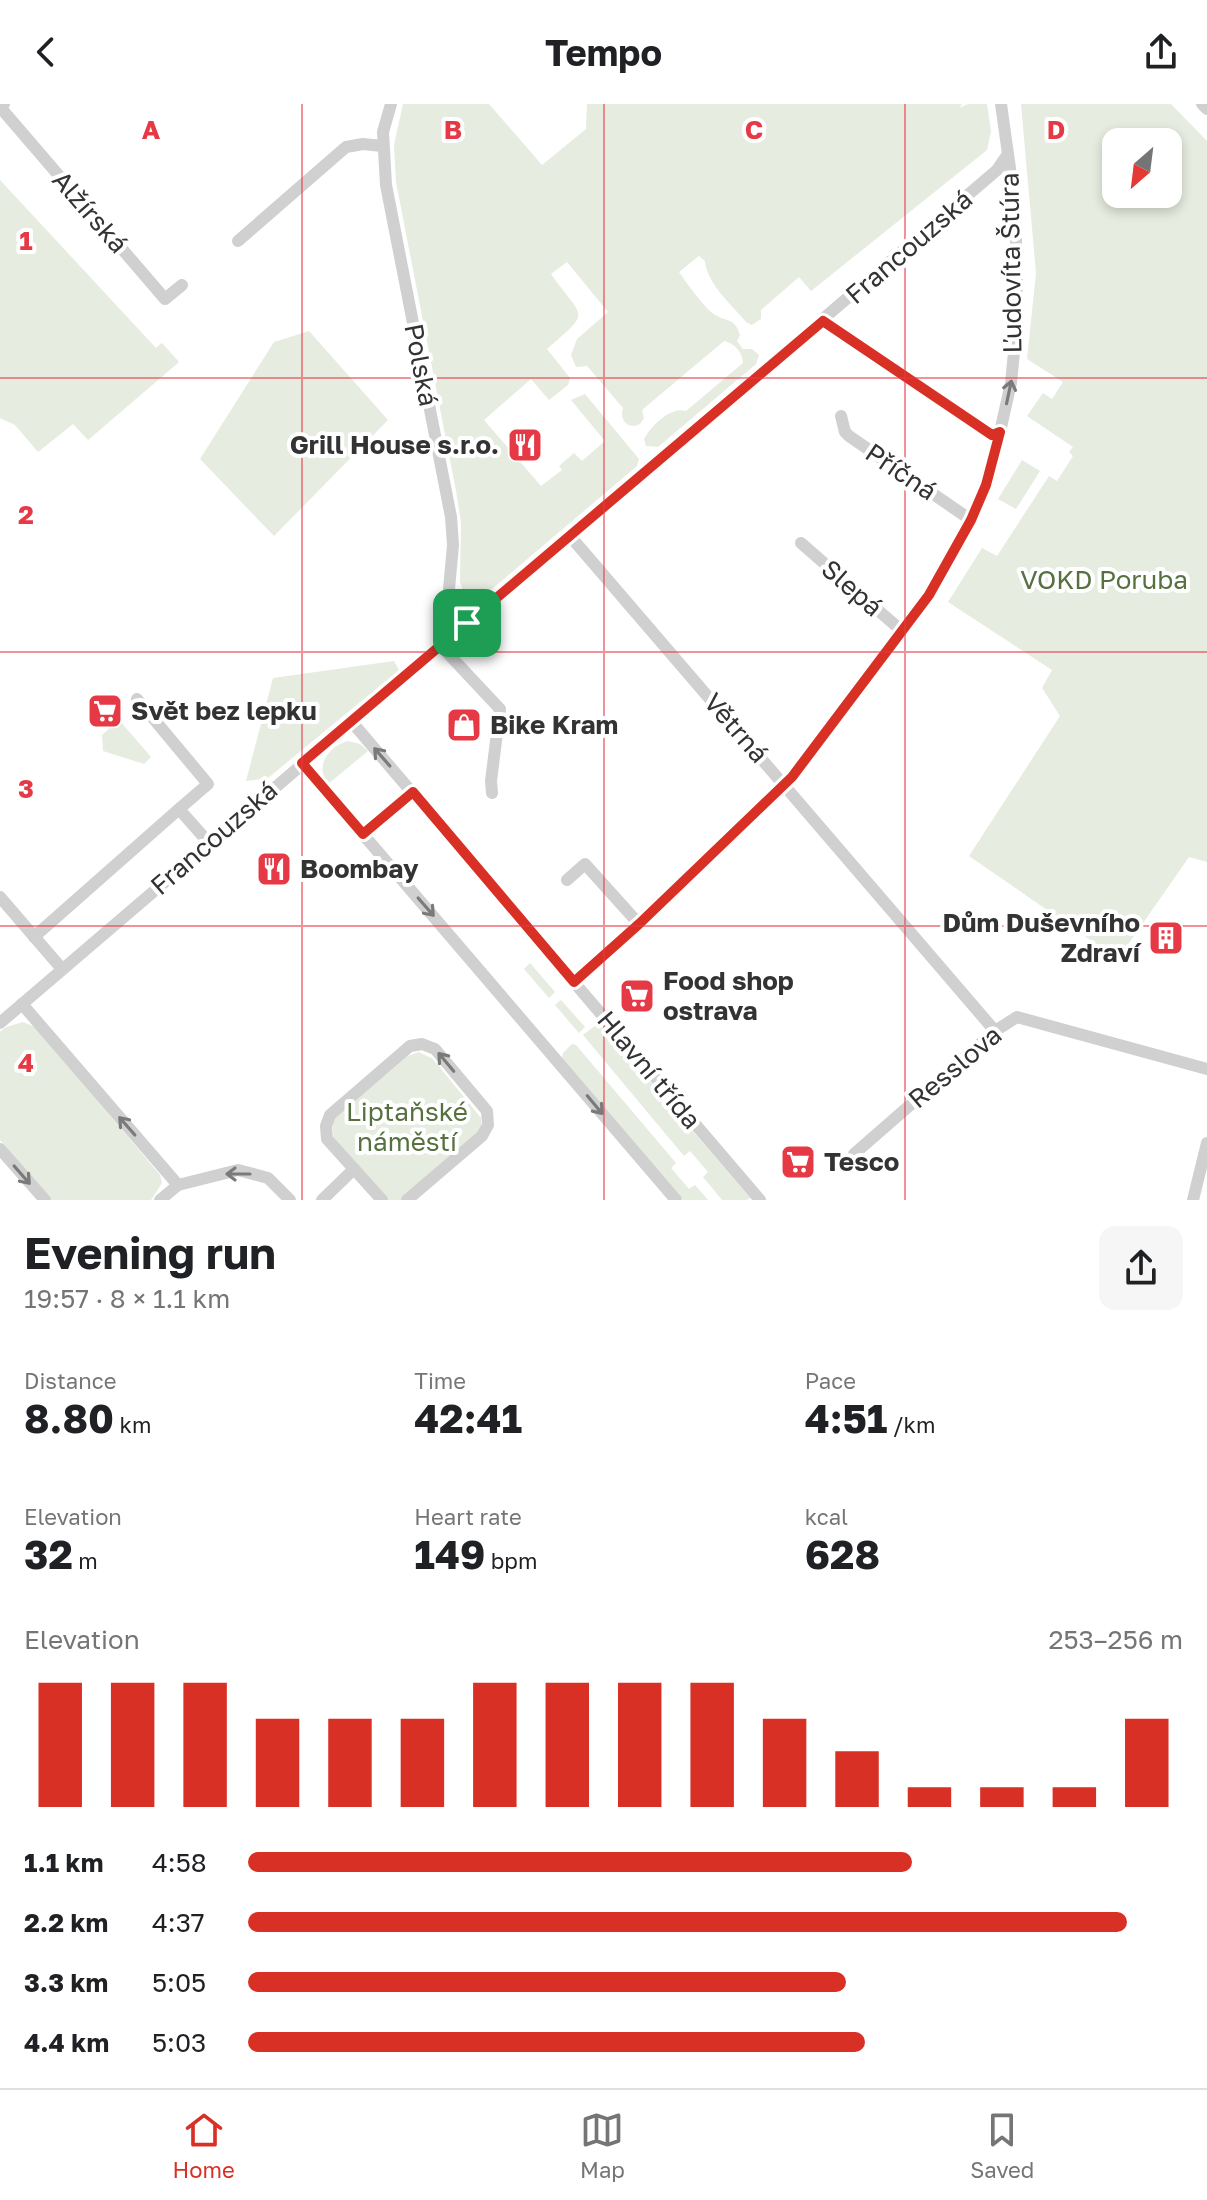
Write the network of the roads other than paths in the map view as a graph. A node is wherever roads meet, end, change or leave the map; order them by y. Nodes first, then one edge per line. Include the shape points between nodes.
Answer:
1 (391, 104) edge
2 (1001, 104) edge
3 (1202, 104) edge
4 (2, 106) edge
5 (1207, 109) edge
6 (382, 146) junction
7 (1008, 154) junction
8 (238, 241) dead end
9 (182, 285) dead end
10 (823, 321) junction
11 (841, 416) dead end
12 (1000, 432) junction
13 (971, 520) junction
14 (570, 536) junction
15 (801, 543) dead end
16 (467, 623) junction
17 (903, 632) junction
18 (440, 645) junction
19 (137, 699) dead end
20 (351, 721) junction
21 (302, 763) junction
22 (785, 785) junction
23 (413, 792) junction
24 (492, 793) dead end
25 (179, 809) junction
26 (363, 834) junction
27 (209, 843) junction
28 (567, 880) dead end
29 (0, 897) edge
30 (639, 924) junction
31 (34, 937) junction
32 (62, 969) junction
33 (574, 982) junction
34 (22, 1004) junction
35 (0, 1023) edge
36 (995, 1031) junction
37 (1207, 1069) edge
38 (1207, 1143) edge
39 (0, 1149) edge
40 (854, 1154) dead end
41 (354, 1169) junction
42 (178, 1185) junction
43 (45, 1200) edge
44 (160, 1200) edge
45 (290, 1200) edge
46 (322, 1200) edge
47 (382, 1200) edge
48 (407, 1200) edge
49 (676, 1200) edge
50 (760, 1200) edge
51 (1193, 1200) edge

1 - 6 street, Polská
2 - 7 street
3 - 5 street
4 - 9 street, Alžírská via 165,299
6 - 8 street via 346,147
6 - 16 street, Polská via 451,517 450,597
7 - 10 street, Francouzská via 997,170
12 -> 7 street, Ľudovíta Štúra via 1016,332
10 - 12 street via 992,435
10 - 14 street, Francouzská
11 - 13 street, Příčná via 849,436
12 - 13 street, Ľudovíta Štúra
13 - 17 street, Ľudovíta Štúra
14 - 16 street, Francouzská
14 - 22 street, Větrná
15 - 17 street, Slepá
16 - 18 street, Francouzská
17 - 22 street, Ľudovíta Štúra
18 - 20 street, Francouzská
18 - 24 street via 500,709
19 - 25 street via 208,784
20 - 21 street, Francouzská
23 -> 20 street, Hlavní třída
21 - 26 street
21 - 27 street, Francouzská
22 - 30 street, Ľudovíta Štúra
22 - 36 street, Větrná
23 - 26 street
23 - 33 street, Hlavní třída
25 - 27 street
25 - 31 street
26 -> 49 street
27 - 32 street, Francouzská
28 - 30 street via 585,864
29 - 31 street
30 - 33 street, Ľudovíta Štúra
31 - 32 street
32 - 34 street, Francouzská
33 - 50 street, Hlavní třída
34 - 35 street, Francouzská
42 -> 34 street
36 - 37 street, Resslova via 1017,1017
36 - 40 street, Resslova
38 - 51 street
39 -> 43 street
41 - 46 street
41 - 47 street
48 -> 41 street via 488,1125 487,1111 435,1049 410,1046 330,1115 327,1139
42 - 44 street
45 -> 42 street via 268,1178 238,1170

